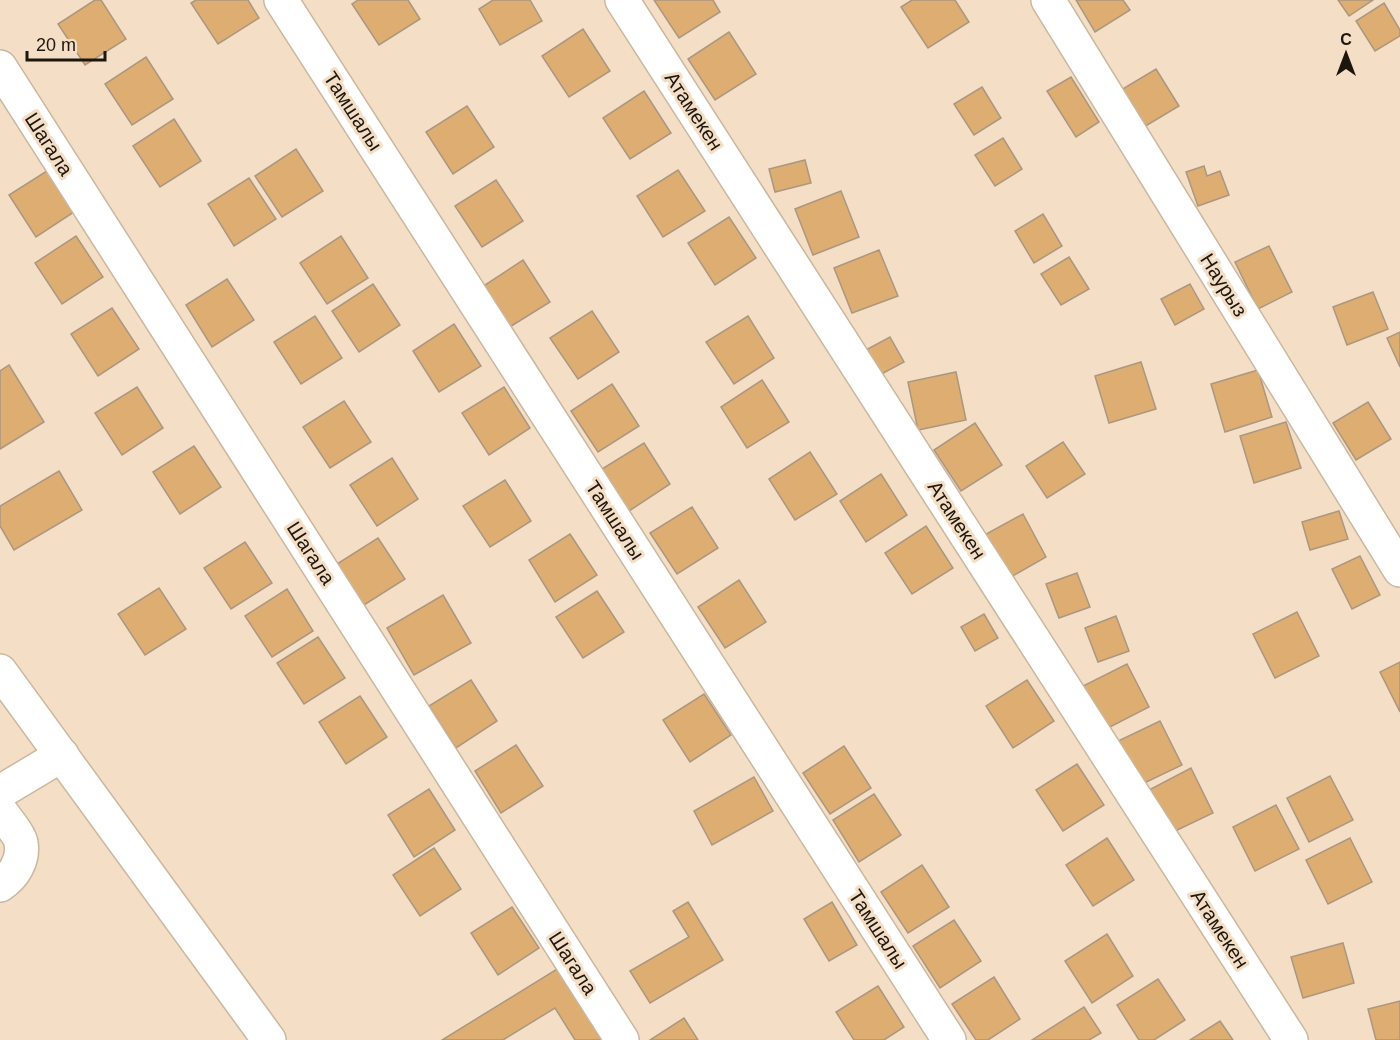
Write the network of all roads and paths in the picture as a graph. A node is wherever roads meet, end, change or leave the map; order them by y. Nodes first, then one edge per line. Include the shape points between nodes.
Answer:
1 (281, 0) edge
2 (622, 0) edge
3 (1047, 0) edge
4 (0, 67) edge
5 (1400, 570) edge
6 (0, 671) edge
7 (62, 755) junction
8 (0, 792) edge
9 (0, 810) edge
10 (0, 885) edge
11 (269, 1040) edge
12 (622, 1040) edge
13 (949, 1040) edge
14 (1291, 1040) edge

1 - 13 street, Тамшалы
2 - 14 street, Атамекен
3 - 5 street, Наурыз
4 - 12 street, Шагала
6 - 7 street
7 - 8 street
7 - 11 street
9 - 10 street via 21,842 20,864

